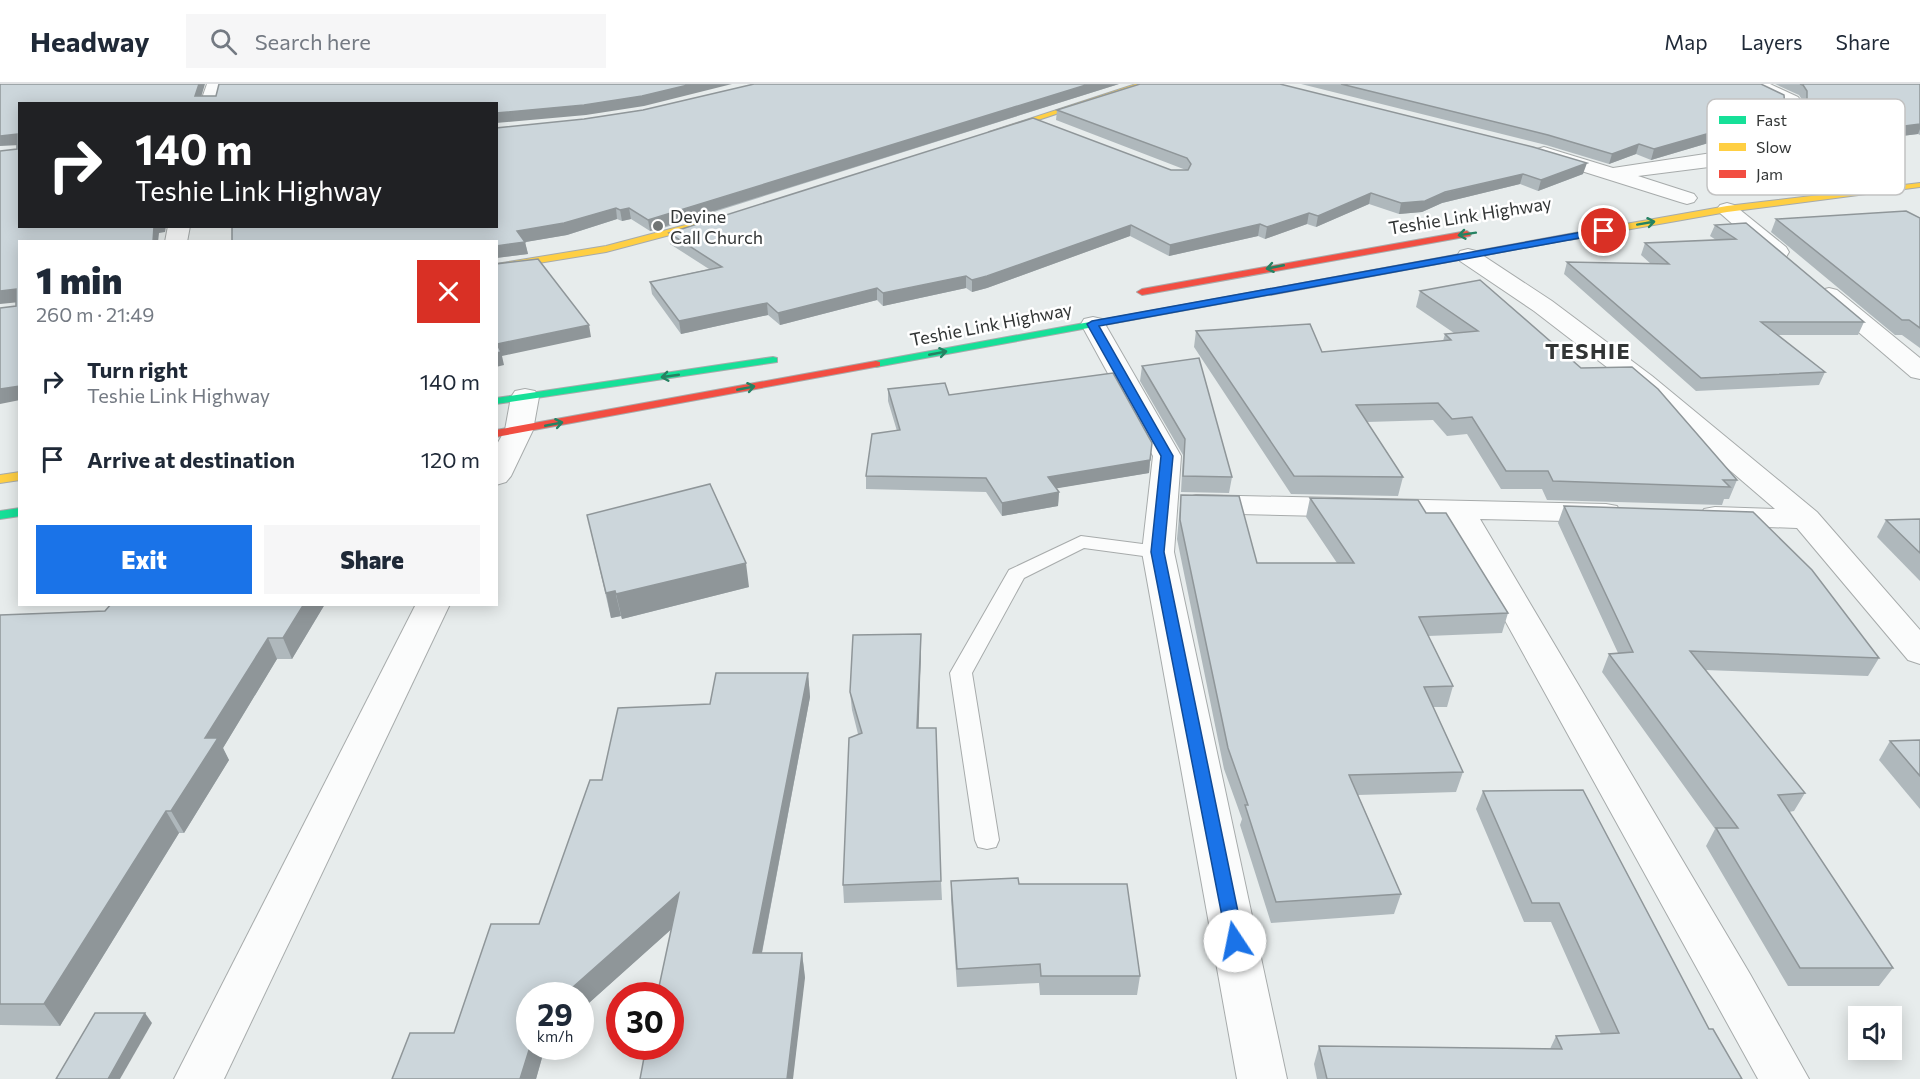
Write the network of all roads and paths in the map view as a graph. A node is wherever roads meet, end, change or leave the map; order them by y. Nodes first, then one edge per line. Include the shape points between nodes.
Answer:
1 (215, 84) edge
2 (1757, 84) edge
3 (1134, 85) edge
4 (1788, 99) edge
5 (210, 102) edge
6 (1033, 119) junction
7 (1055, 128) edge
8 (977, 137) edge
9 (1527, 148) edge
10 (1707, 161) edge
11 (1610, 175) junction
12 (1920, 185) edge
13 (1905, 187) edge
14 (1840, 195) edge
15 (1693, 197) joint
16 (1653, 204) dead end
17 (1727, 209) junction
18 (730, 216) edge
19 (1479, 232) dead end
20 (1467, 256) junction
21 (1791, 263) edge
22 (498, 267) edge
23 (1810, 278) edge
24 (1127, 295) dead end
25 (1092, 324) junction
26 (786, 358) dead end
27 (1920, 370) edge
28 (525, 397) junction
29 (498, 401) edge
30 (508, 432) edge
31 (498, 469) edge
32 (18, 476) edge
33 (0, 479) edge
34 (1163, 503) junction
35 (1458, 508) junction
36 (18, 512) edge
37 (1638, 514) edge
38 (0, 515) edge
39 (1686, 515) edge
40 (1806, 519) junction
41 (1158, 552) junction
42 (432, 606) edge
43 (1920, 652) edge
44 (987, 840) dead end
45 (199, 1079) edge
46 (1262, 1079) edge
47 (1784, 1079) edge

1 - 5 street
2 - 4 street
3 - 6 main road
6 - 7 street
6 - 8 main road
9 - 11 street
10 - 11 street
11 - 15 street
12 - 13 main road, Teshie Link Highway
14 - 17 main road, Teshie Link Highway
15 - 16 main road
20 -> 17 main road, Teshie Link Highway
17 - 21 street
18 - 22 main road via 663,237 573,257
19 -> 24 main road, Teshie Link Highway
20 - 25 main road, Teshie Link Highway
20 - 40 street via 1543,306 1643,382
23 - 27 street
30 -> 25 main road, Teshie Link Highway
25 - 34 street via 1167,456
26 -> 28 main road
28 - 29 main road
28 - 30 street
30 - 31 street
32 - 33 main road
34 - 35 street
34 - 41 street
35 - 37 street
35 - 47 street
36 - 38 main road
39 - 40 street
40 - 43 street
41 - 44 lane via 1081,542 1016,574 961,673
41 - 46 street
42 - 45 street

